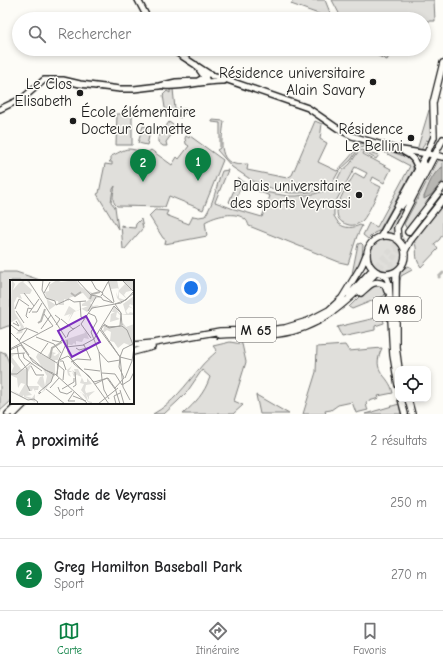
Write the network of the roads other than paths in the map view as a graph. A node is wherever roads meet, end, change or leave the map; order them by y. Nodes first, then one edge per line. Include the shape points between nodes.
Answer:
1 (138, 0) edge
2 (142, 8) junction
3 (144, 12) edge
4 (145, 12) edge
5 (182, 56) edge
6 (183, 56) edge
7 (185, 58) junction
8 (443, 63) edge
9 (209, 78) junction
10 (0, 109) edge
11 (443, 139) edge
12 (396, 148) junction
13 (427, 153) junction
14 (434, 155) junction
15 (443, 157) edge
16 (425, 165) tunnel mouth
17 (418, 169) junction
18 (443, 186) edge
19 (443, 193) edge
20 (443, 199) edge
21 (392, 217) junction
22 (381, 236) junction
23 (398, 240) junction
24 (405, 251) junction
25 (366, 255) junction
26 (397, 271) junction
27 (382, 274) junction
28 (392, 276) tunnel mouth
29 (361, 293) junction
30 (390, 309) junction
31 (329, 310) junction
32 (315, 324) junction
33 (134, 345) edge
34 (396, 347) junction
35 (134, 352) edge
36 (399, 366) edge
37 (395, 367) edge
38 (402, 402) edge
39 (407, 402) edge
40 (407, 402) edge
41 (19, 404) edge
42 (24, 404) edge
43 (8, 414) edge
44 (14, 414) edge
45 (405, 414) edge
46 (409, 414) edge
47 (412, 414) edge

1 - 2 main road
2 - 3 main road
2 - 4 main road
5 - 7 main road
6 - 7 main road
7 - 9 main road
8 - 13 main road via 433,103 434,137
9 - 10 main road via 181,86 162,85 134,89 58,79 44,80 24,98
9 - 12 main road via 228,81 308,108 346,133
11 - 14 main road
12 - 13 main road
12 - 17 main road via 411,155
13 - 14 main road
13 - 17 main road
14 - 15 main road
14 - 23 main road via 398,224
16 - 21 main road via 406,200
17 - 21 main road
18 - 19 main road via 410,234
20 - 24 main road
21 - 22 main road
22 - 23 main road via 390,236
22 - 25 main road via 370,244
23 - 24 main road
24 - 26 main road via 404,261
25 - 27 main road via 371,268
25 - 31 main road, M 65 via 347,292
26 - 27 main road
26 - 34 main road, M 986
27 - 29 main road, M 65 via 375,277
27 - 30 main road, M 986 via 388,281
28 - 34 main road
29 - 30 main road, M 65 via 374,282 383,283
29 - 32 main road, M 65 via 342,310
30 - 37 main road, M 986
31 - 32 main road, M 65 via 344,300 372,273 344,305
31 - 33 main road, M 65 via 308,322 285,328 220,331
32 - 35 main road, M 65 via 278,334 221,334
34 - 36 main road, M 986
38 - 45 main road
39 - 46 main road
40 - 47 main road
41 - 43 main road
42 - 44 main road

